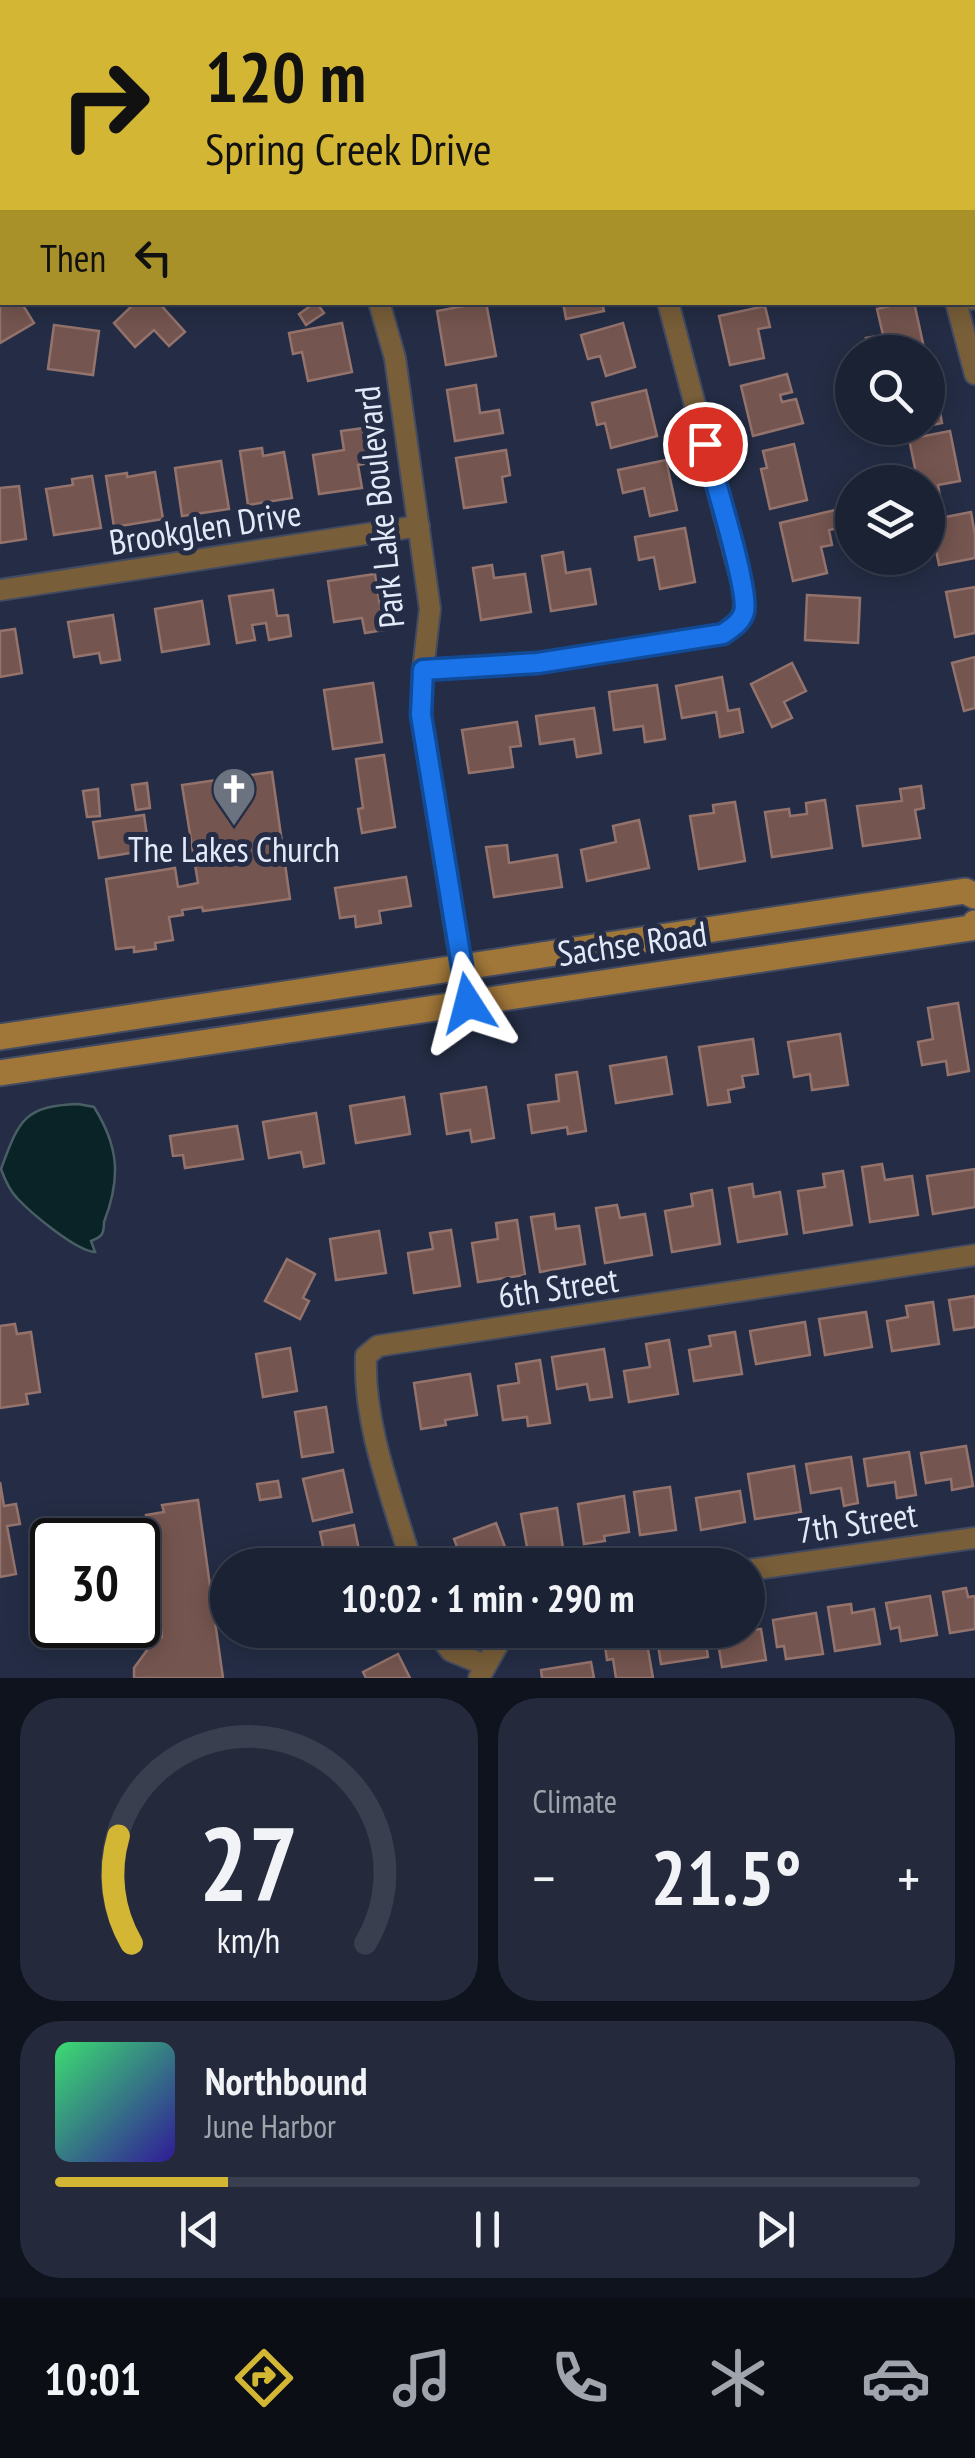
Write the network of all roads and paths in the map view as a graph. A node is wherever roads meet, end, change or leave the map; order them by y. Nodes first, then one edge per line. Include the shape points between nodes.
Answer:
1 (381, 305) edge
2 (669, 305) edge
3 (957, 305) edge
4 (975, 374) edge
5 (419, 526) junction
6 (0, 590) edge
7 (423, 670) junction
8 (975, 896) edge
9 (975, 923) edge
10 (462, 967) junction
11 (468, 1003) junction
12 (0, 1037) edge
13 (0, 1073) edge
14 (975, 1255) edge
15 (975, 1538) edge
16 (407, 1548) edge
17 (765, 1568) edge
18 (449, 1648) edge
19 (495, 1648) edge
20 (482, 1671) edge

1 - 5 street, Park Lake Boulevard
2 - 7 street via 742,584 746,610 739,623 723,634 538,663
3 - 4 street
5 - 6 street, Brookglen Drive
5 - 7 street, Park Lake Boulevard via 430,609
7 - 10 street, Park Lake Boulevard via 421,715
8 - 10 main road, Sachse Road via 965,892
9 - 11 main road, Sachse Road
10 - 11 street, Park Lake Boulevard
10 - 12 main road, Sachse Road
11 - 13 main road, Sachse Road
14 - 16 street, 6th Street via 378,1346 366,1356 364,1385
15 - 17 street, 7th Street
18 - 20 street
19 - 20 street

